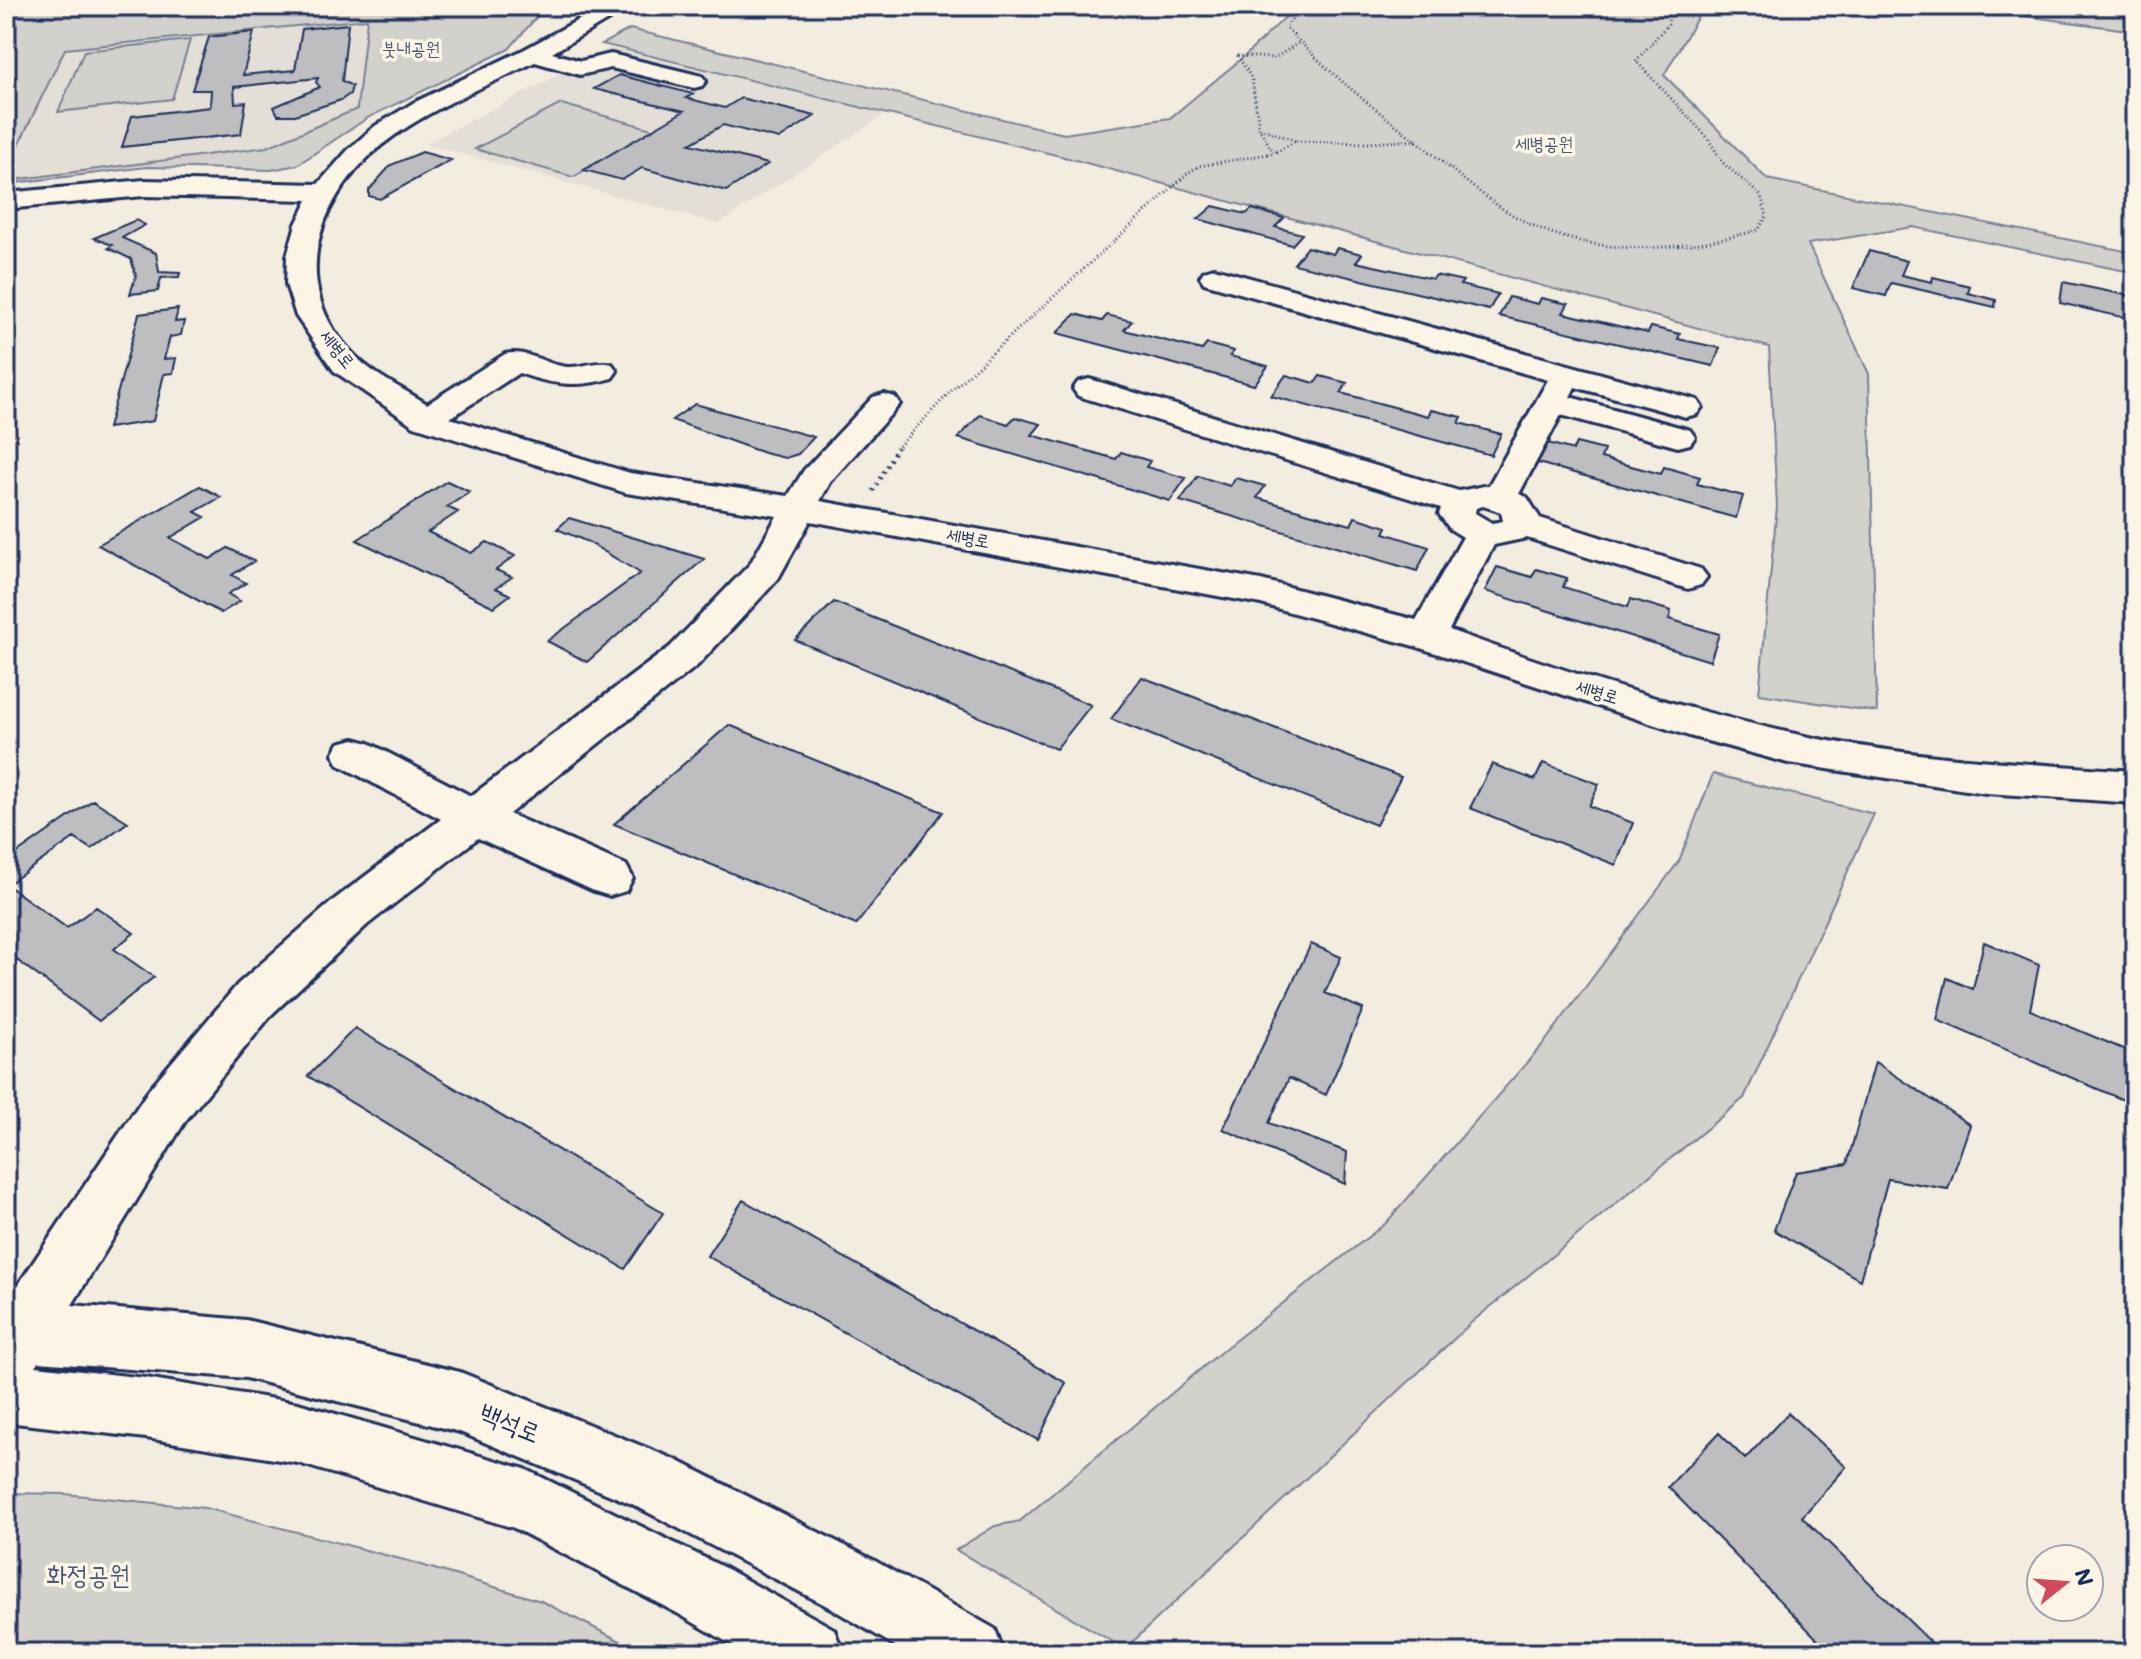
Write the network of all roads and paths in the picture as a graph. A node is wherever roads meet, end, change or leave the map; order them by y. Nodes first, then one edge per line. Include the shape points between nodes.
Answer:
1 (620, 6) edge
2 (1301, 6) edge
3 (1671, 6) edge
4 (2034, 6) edge
5 (2117, 6) edge
6 (2110, 9) junction
7 (2135, 15) edge
8 (1300, 42) junction
9 (533, 54) junction
10 (694, 81) dead end
11 (1259, 128) junction
12 (1419, 140) junction
13 (1296, 141) junction
14 (1274, 153) junction
15 (325, 192) junction
16 (6, 201) edge
17 (1214, 277) dead end
18 (601, 371) dead end
19 (1558, 388) junction
20 (1089, 389) dead end
21 (884, 404) dead end
22 (426, 419) junction
23 (1682, 422) dead end
24 (873, 491) dead end
25 (1459, 502) junction
26 (799, 508) junction
27 (1510, 511) junction
28 (1483, 533) junction
29 (1688, 577) dead end
30 (1427, 636) junction
31 (354, 754) dead end
32 (2135, 787) edge
33 (474, 817) junction
34 (610, 878) dead end
35 (12, 1341) edge
36 (6, 1392) edge
37 (810, 1653) edge
38 (971, 1653) edge

1 - 9 street, 세병로
2 - 8 path via 1286,27
3 - 12 path via 1668,24 1636,61 1707,137 1723,163 1761,196 1767,216 1758,230 1708,244 1651,249 1606,248 1563,238 1502,208
4 - 6 path
5 - 6 path
6 - 7 path
8 - 11 path via 1275,58 1238,56 1252,79
8 - 12 path via 1326,70
9 - 10 street via 580,68 611,61
9 - 15 street, 세병로 via 384,131
11 - 13 path
11 - 14 path
12 - 13 path
13 - 14 path
14 - 24 path via 1199,166 1187,174 898,444
15 - 16 street via 144,188 30,209
15 - 22 street, 세병로 via 301,256 300,284 311,316 345,364
17 - 19 street
18 - 22 street via 583,378 563,377 516,361
19 - 23 street
19 - 27 street
20 - 25 street
21 - 26 street via 816,477
22 - 26 street, 세병로 via 626,483
25 - 27 street via 1473,495
25 - 28 street via 1461,521
26 - 30 street, 세병로 via 1261,592
26 - 33 street via 765,571 684,656
27 - 28 street via 1507,533
27 - 29 street
28 - 30 street
30 - 32 street, 세병로 via 1788,748 1986,777
31 - 33 street
33 - 34 street
33 - 35 street via 351,912 255,999 168,1104
35 - 38 street, 백석로 via 246,1349 460,1402 654,1482 852,1584
36 - 37 street via 298,1433 525,1500

